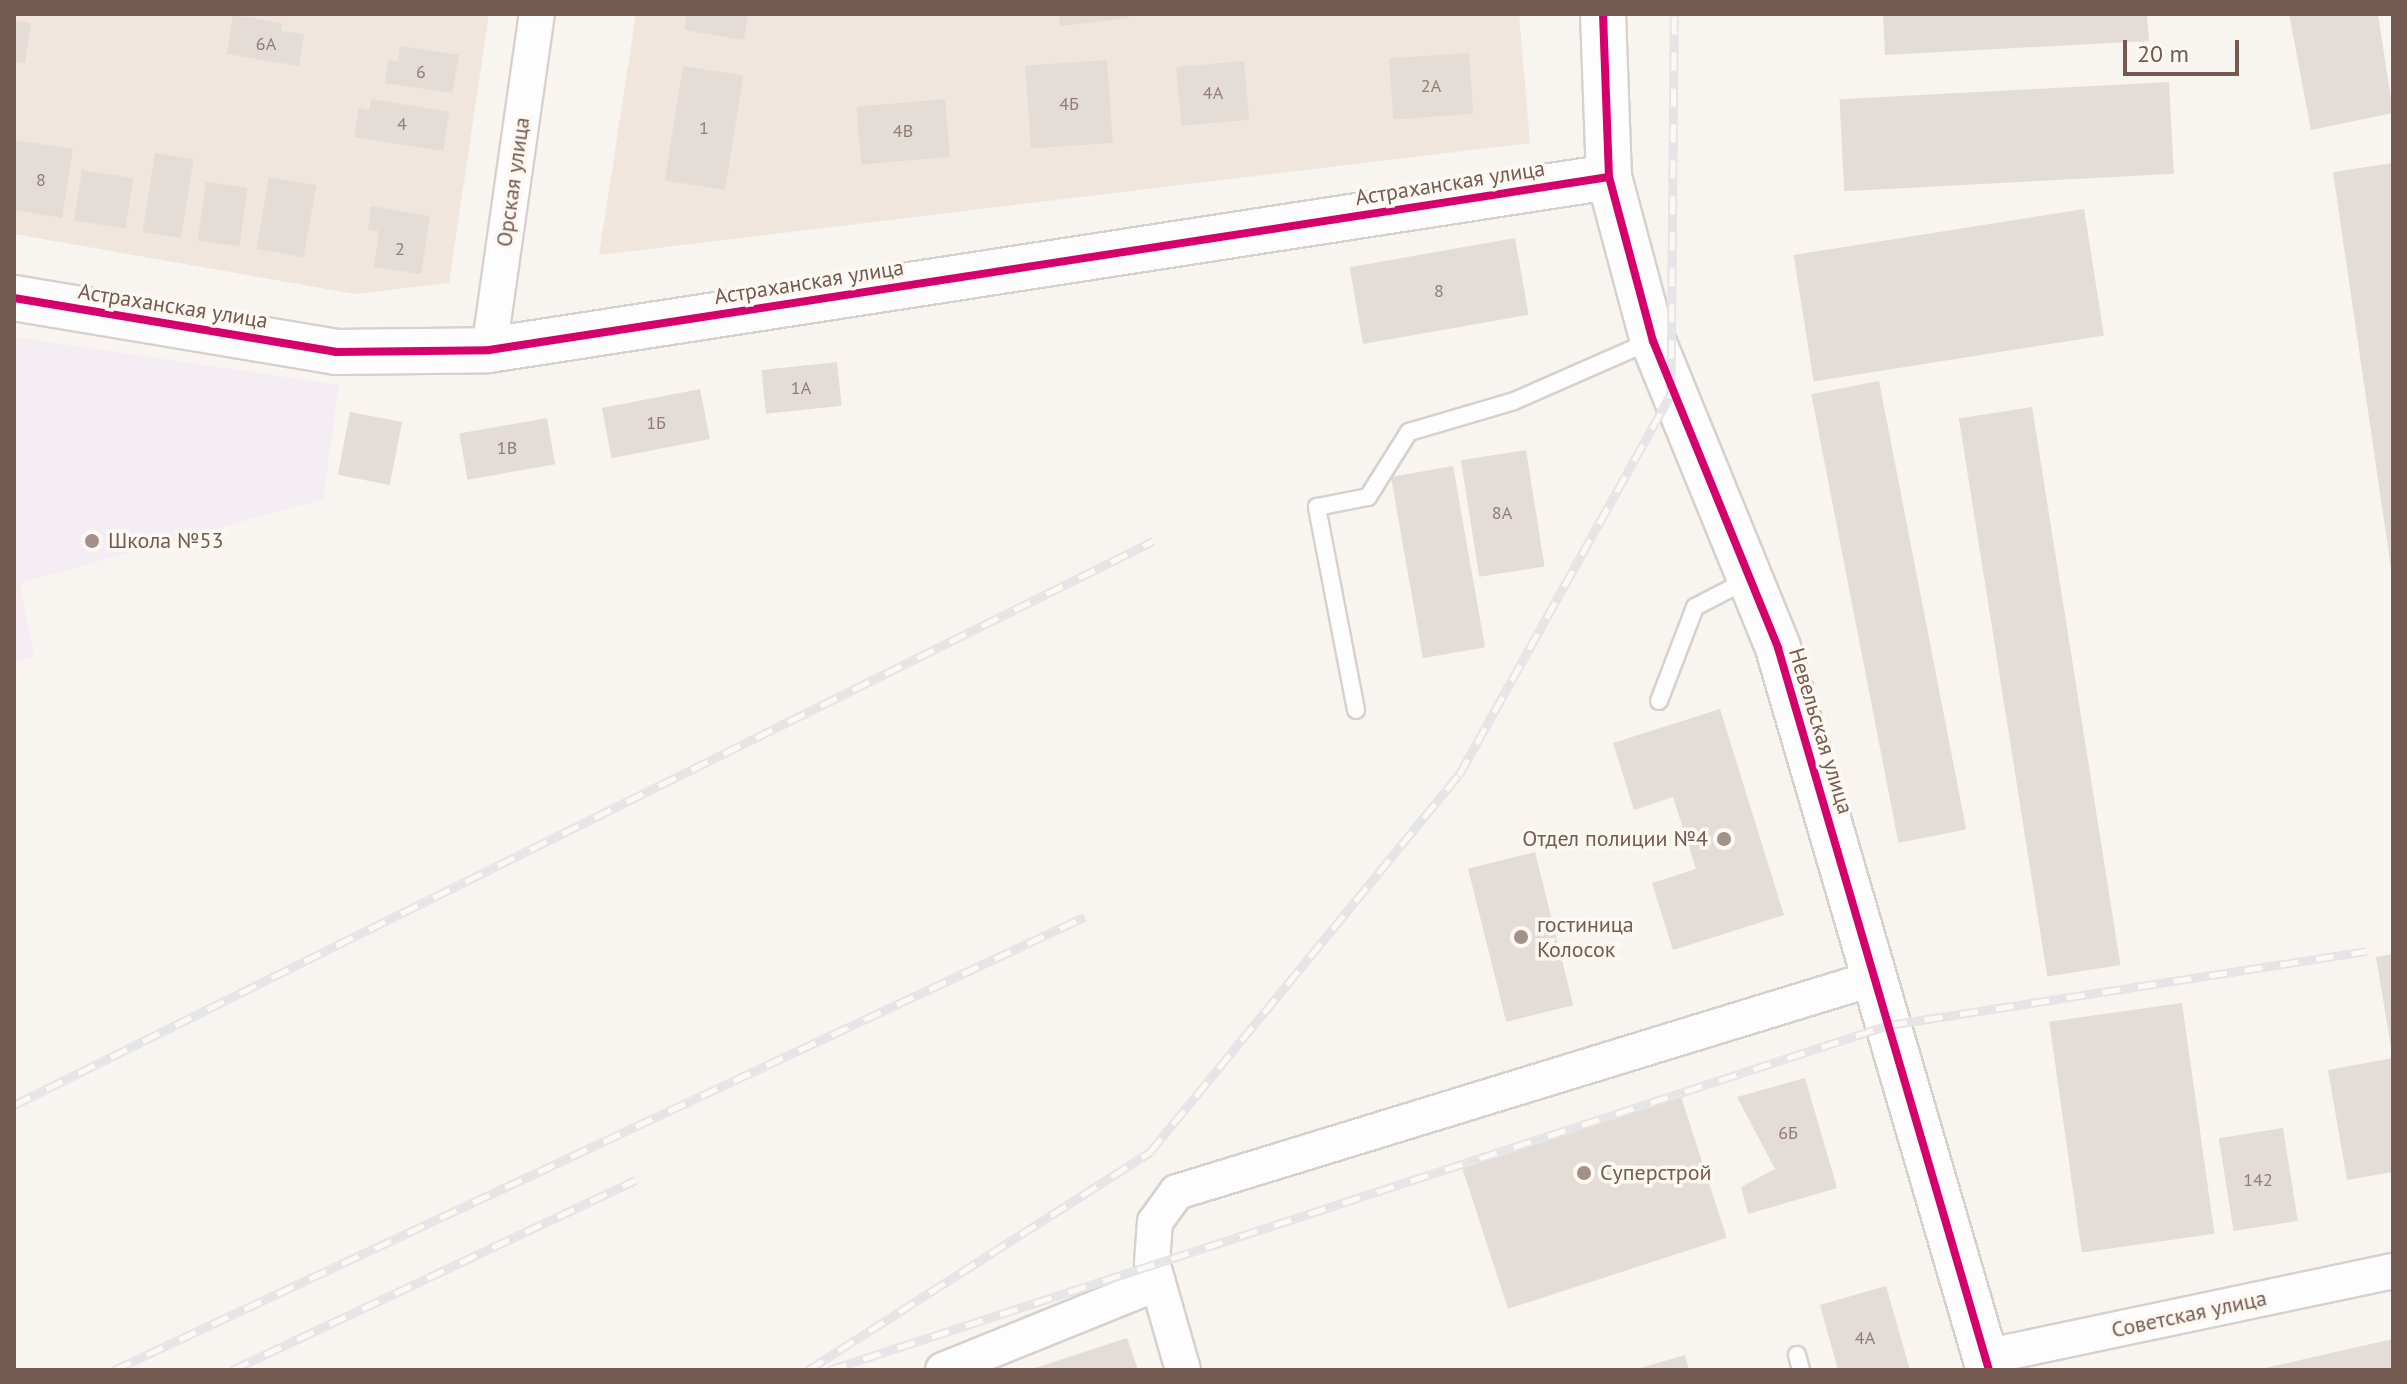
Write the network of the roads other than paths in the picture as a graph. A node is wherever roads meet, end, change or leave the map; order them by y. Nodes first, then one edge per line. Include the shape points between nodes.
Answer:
1 (537, 14) edge
2 (1603, 14) edge
3 (1609, 177) junction
4 (14, 298) edge
5 (1653, 341) junction
6 (489, 350) junction
7 (1748, 579) junction
8 (1659, 701) dead end
9 (1356, 710) dead end
10 (1875, 978) junction
11 (2393, 1271) edge
12 (1158, 1283) junction
13 (1987, 1364) edge
14 (943, 1370) edge
15 (1183, 1370) edge

1 - 6 street, Орская улица
2 - 3 street, Невельская улица
3 - 5 street, Невельская улица
3 - 6 street, Астраханская улица
4 - 6 street, Астраханская улица via 336,352
5 - 7 street, Невельская улица
5 - 9 lane via 1514,401 1409,432 1368,497 1317,507
7 - 8 lane via 1695,607
7 - 10 street, Невельская улица via 1778,648
10 - 12 street via 1177,1192 1155,1222 1152,1262
10 - 13 street, Невельская улица
11 - 13 street, Советская улица
12 - 14 street
12 - 15 street

